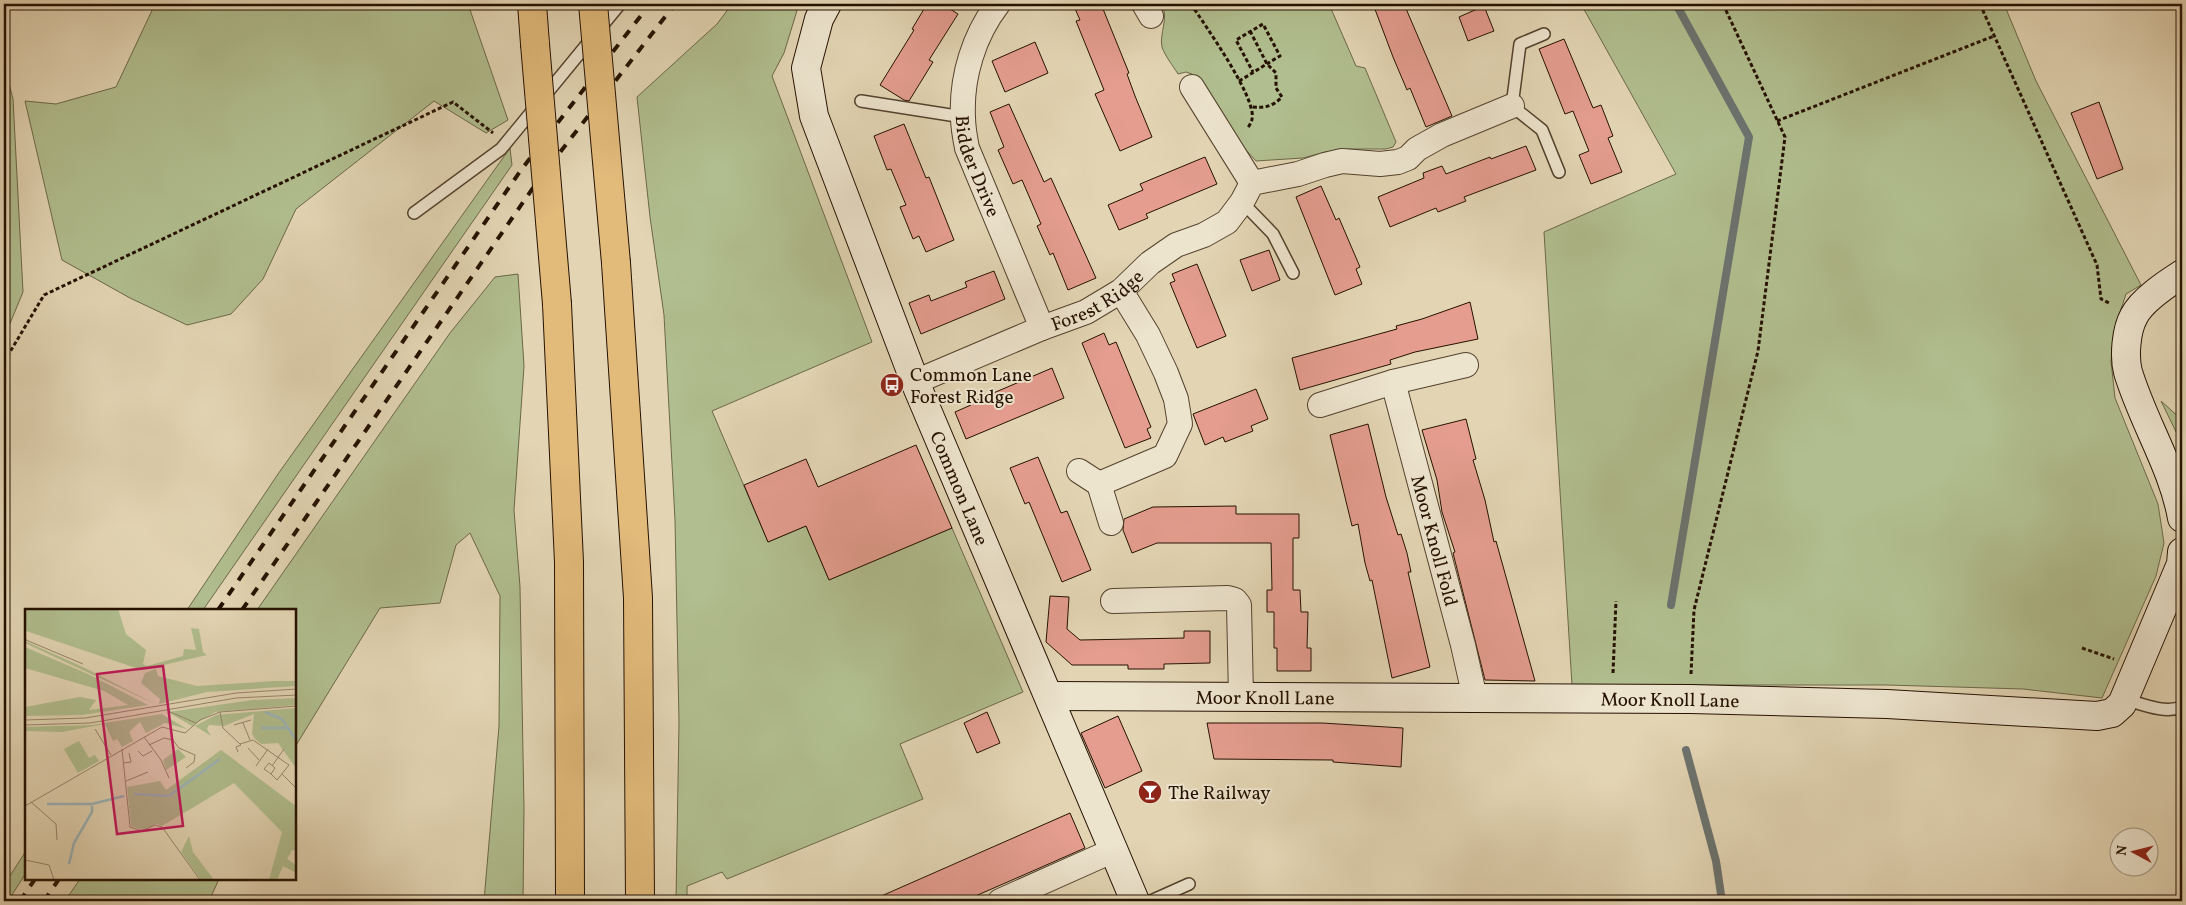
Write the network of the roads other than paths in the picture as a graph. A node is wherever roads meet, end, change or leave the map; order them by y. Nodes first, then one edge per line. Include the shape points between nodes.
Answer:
1 (532, 4) edge
2 (593, 4) edge
3 (620, 4) edge
4 (827, 4) edge
5 (998, 4) edge
6 (1544, 34) dead end
7 (1192, 87) dead end
8 (861, 101) dead end
9 (1512, 106) junction
10 (962, 117) junction
11 (1559, 172) dead end
12 (1247, 192) junction
13 (414, 213) dead end
14 (1293, 273) dead end
15 (2182, 274) edge
16 (1121, 290) junction
17 (1042, 328) junction
18 (1466, 365) dead end
19 (915, 382) junction
20 (1393, 382) junction
21 (1320, 405) dead end
22 (1079, 471) dead end
23 (1099, 484) junction
24 (2182, 518) edge
25 (1110, 523) dead end
26 (2182, 552) edge
27 (1113, 601) dead end
28 (1049, 696) junction
29 (1241, 696) junction
30 (1475, 698) junction
31 (2124, 699) junction
32 (2182, 707) edge
33 (1112, 851) junction
34 (1189, 884) dead end
35 (570, 901) edge
36 (640, 901) edge
37 (1000, 901) edge
38 (1135, 901) edge
39 (1151, 901) edge

1 - 35 highway, bridge via 564,427 569,572
2 - 36 highway, bridge via 616,263 638,598
3 - 13 lane via 501,149
4 - 19 street, Common Lane via 819,19 806,68 814,116
5 - 10 street, Bidder Drive via 984,22 972,52
6 - 9 lane via 1520,44
7 - 12 street via 1228,146
8 - 10 lane
9 - 11 lane via 1542,130
9 - 12 street via 1417,148 1408,158 1398,162 1342,161 1325,164
10 - 17 street, Bidder Drive via 967,148
12 - 14 lane
12 - 16 street, Forest Ridge via 1227,222 1176,245 1150,263
15 - 24 street via 2160,288 2134,316 2127,340 2127,370 2180,503
16 - 17 street, Forest Ridge via 1086,312
16 - 23 street via 1166,373 1176,399 1180,424 1165,456
17 - 19 street, Forest Ridge
18 - 20 street
19 - 28 street, Common Lane
20 - 21 street
20 - 30 street, Moor Knoll Fold
22 - 23 street
23 - 25 street
26 - 31 street, Moor Knoll Lane via 2181,564
27 - 29 street via 1235,600 1239,605
28 - 29 street, Moor Knoll Lane
28 - 33 street, Common Lane
29 - 30 street, Moor Knoll Lane
30 - 31 street, Moor Knoll Lane via 1887,704 2097,716 2112,713
31 - 32 lane via 2159,708 2174,710
33 - 37 street
33 - 38 street, Common Lane
34 - 39 lane

